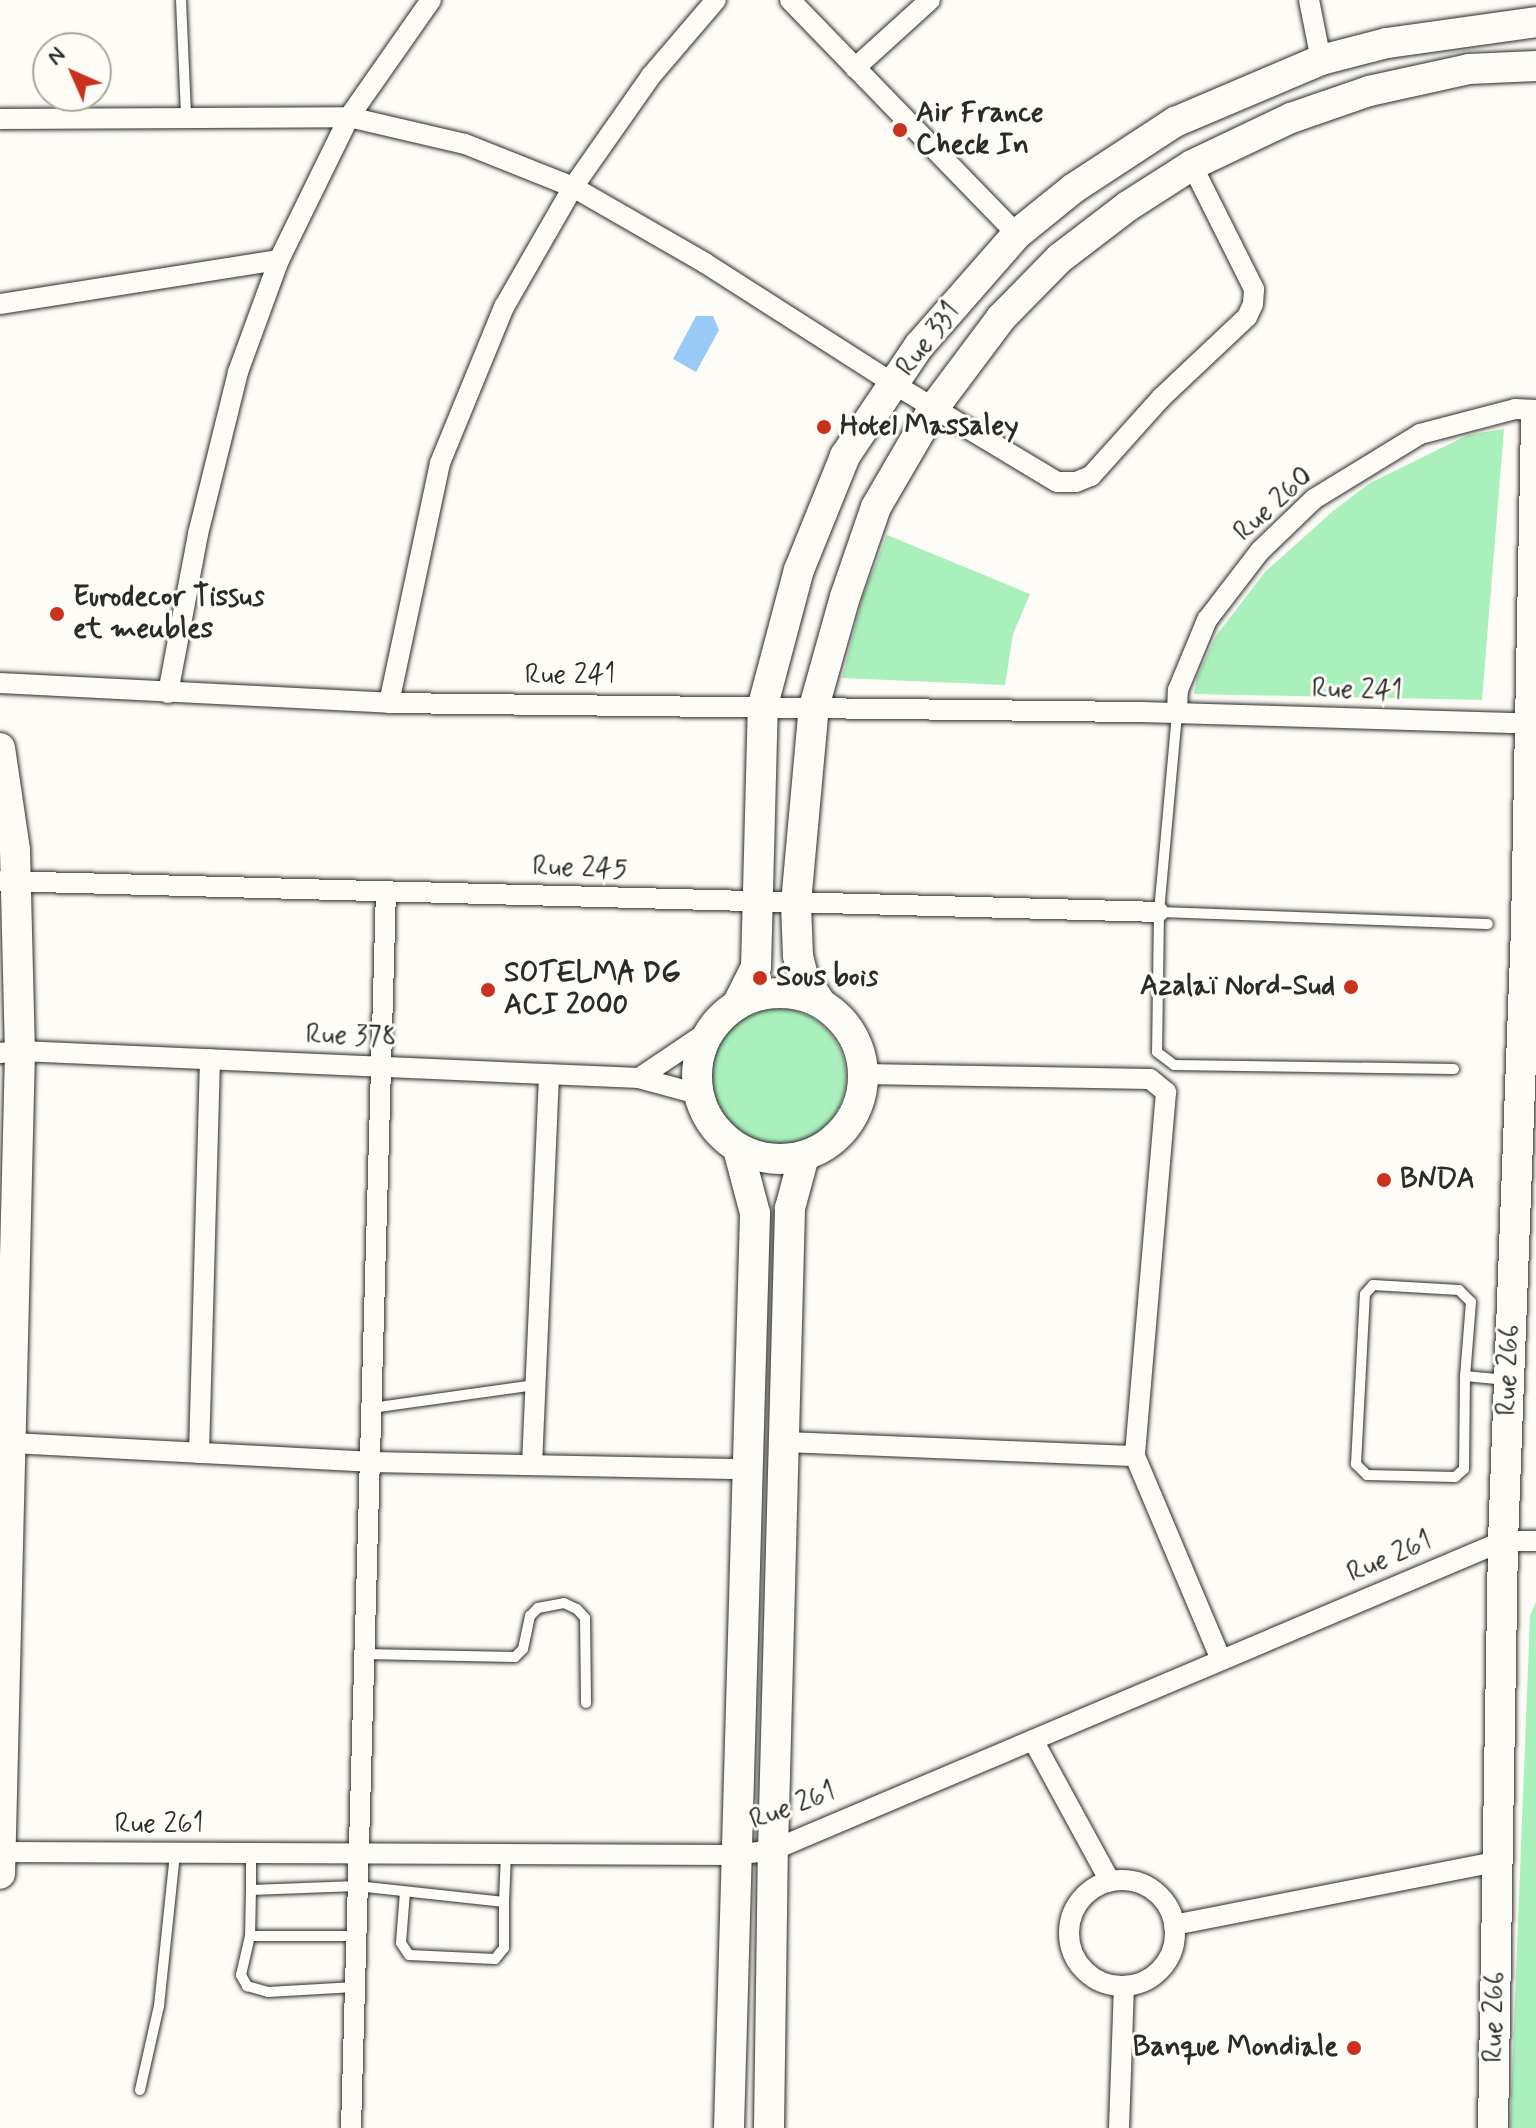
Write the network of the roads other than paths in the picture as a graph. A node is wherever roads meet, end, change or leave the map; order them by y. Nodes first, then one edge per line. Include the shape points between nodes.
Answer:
1 (181, 0) edge
2 (431, 0) edge
3 (716, 0) edge
4 (790, 0) edge
5 (930, 0) edge
6 (1309, 0) edge
7 (1536, 22) edge
8 (1321, 60) junction
9 (1536, 66) edge
10 (855, 68) junction
11 (186, 115) junction
12 (349, 117) junction
13 (0, 119) edge
14 (1192, 165) junction
15 (573, 187) junction
16 (1017, 234) junction
17 (279, 260) junction
18 (0, 304) edge
19 (894, 384) junction
20 (933, 409) junction
21 (1536, 410) edge
22 (1536, 419) edge
23 (0, 683) edge
24 (168, 693) junction
25 (389, 703) junction
26 (763, 705) junction
27 (814, 707) junction
28 (1177, 714) junction
29 (1534, 724) edge
30 (0, 748) edge
31 (8, 880) edge
32 (386, 891) junction
33 (756, 902) junction
34 (796, 903) junction
35 (1159, 912) junction
36 (1488, 924) dead end
37 (1531, 927) edge
38 (0, 999) edge
39 (820, 1002) junction
40 (737, 1005) junction
41 (709, 1031) junction
42 (7, 1052) edge
43 (210, 1059) junction
44 (381, 1066) junction
45 (1454, 1069) dead end
46 (549, 1074) junction
47 (863, 1074) junction
48 (639, 1078) junction
49 (698, 1094) junction
50 (0, 1115) edge
51 (738, 1149) junction
52 (804, 1156) junction
53 (1465, 1376) junction
54 (1509, 1381) junction
55 (535, 1385) junction
56 (6, 1403) edge
57 (371, 1408) junction
58 (783, 1442) junction
59 (12, 1443) junction
60 (199, 1453) junction
61 (1135, 1456) junction
62 (369, 1462) junction
63 (532, 1465) junction
64 (746, 1469) junction
65 (1503, 1541) junction
66 (1536, 1541) edge
67 (364, 1654) junction
68 (1221, 1660) junction
69 (586, 1703) dead end
70 (1033, 1740) junction
71 (773, 1850) junction
72 (0, 1852) edge
73 (175, 1853) junction
74 (251, 1853) junction
75 (358, 1854) junction
76 (506, 1854) junction
77 (734, 1855) junction
78 (1499, 1861) junction
79 (0, 1874) edge
80 (1110, 1881) junction
81 (357, 1886) junction
82 (251, 1890) junction
83 (405, 1892) junction
84 (504, 1902) junction
85 (1174, 1925) junction
86 (250, 1936) junction
87 (356, 1936) junction
88 (1124, 1986) junction
89 (355, 1987) junction
90 (140, 2090) dead end
91 (351, 2128) edge
92 (729, 2128) edge
93 (769, 2128) edge
94 (1119, 2128) edge
95 (1493, 2128) edge

1 - 11 lane
2 - 12 street
3 - 15 street via 651,76
4 - 10 street
5 - 10 street
6 - 8 street
7 - 8 street, Rue 331 via 1387,43
8 - 16 street, Rue 331 via 1175,122 1074,188
9 - 14 street, Rue 331 via 1469,69 1369,91 1291,118
10 - 16 street
11 - 12 street
11 - 13 street
12 - 15 street via 465,144
12 - 17 street
14 - 20 street, Rue 331 via 1060,258 1001,318
14 - 20 street via 1254,289 1253,304 1247,317 1161,398 1091,476 1057,482
15 - 19 street via 705,263
15 - 25 street via 504,307 440,463
16 - 19 street, Rue 331 via 919,346
17 - 18 street
17 - 24 street via 238,372 198,534
19 - 20 street
19 - 26 street, Rue 331 via 845,456 799,570
20 - 27 street, Rue 331 via 876,507
21 - 28 street, Rue 260 via 1515,409 1420,434 1314,499 1260,551 1207,620 1178,690
22 - 29 street, Rue 266
23 - 24 street, Rue 241
24 - 25 street, Rue 241
25 - 26 street, Rue 241
26 - 27 street, Rue 241
26 - 33 street, Rue 331
27 - 28 street, Rue 241
27 - 34 street, Rue 331
28 - 29 street, Rue 241
28 - 35 lane
29 - 37 street, Rue 266
30 - 31 street via 15,850
31 - 32 street, Rue 245
31 - 42 street
32 - 33 street, Rue 245
32 - 44 street
33 - 34 street, Rue 245
33 - 40 street, Rue 331 via 756,967
34 - 35 street, Rue 245
34 - 39 street, Rue 331 via 798,956 803,976
35 - 36 lane
35 - 45 lane via 1157,1052 1165,1061
37 - 54 street, Rue 266
38 - 42 street
39 - 40 street via 778,993
39 - 47 street via 851,1033
40 - 41 street
41 - 48 street
41 - 49 street via 700,1051
42 - 43 street, Rue 378
42 - 50 street
42 - 56 street
43 - 44 street, Rue 378
43 - 60 street
44 - 46 street, Rue 378
44 - 57 street
46 - 48 street, Rue 378
46 - 55 street
47 - 52 street via 859,1101 847,1125 828,1144
47 - 61 street via 1150,1079 1162,1086 1166,1092
48 - 49 street, Rue 378
49 - 51 street via 706,1116
51 - 52 street via 782,1160
51 - 64 street via 755,1213
52 - 58 street via 790,1208
53 - 53 lane via 1471,1302 1466,1295 1414,1285 1373,1285 1365,1294 1358,1468 1367,1475 1455,1477 1464,1469
53 - 54 lane
54 - 65 street, Rue 266
55 - 57 lane
55 - 63 street
56 - 59 street
57 - 62 street
58 - 61 street
58 - 71 street
59 - 60 street
59 - 72 street
60 - 62 street
61 - 68 street
62 - 63 street
62 - 67 street
63 - 64 street
64 - 77 street
65 - 66 street
65 - 68 street, Rue 261
65 - 78 street, Rue 266
67 - 69 lane via 515,1657 523,1649 530,1616 538,1608 564,1603 585,1618
67 - 75 street
68 - 70 street, Rue 261
70 - 71 street, Rue 261
70 - 80 street
71 - 77 street, Rue 261
71 - 93 street
72 - 73 street, Rue 261
72 - 79 street
73 - 74 street, Rue 261
73 - 90 lane via 159,2006
74 - 75 street, Rue 261
74 - 82 lane
75 - 76 street, Rue 261
75 - 81 street
76 - 77 street, Rue 261
76 - 84 lane
77 - 92 street
78 - 85 street
78 - 95 street, Rue 266
80 - 85 street via 1150,1888 1171,1911
80 - 88 street via 1093,1888 1076,1906 1069,1942 1087,1974
81 - 82 lane
81 - 83 lane
81 - 87 street
82 - 86 lane
83 - 84 lane
83 - 84 lane via 401,1943 409,1955 495,1959 504,1948
85 - 88 street via 1166,1962 1142,1982
86 - 87 lane
86 - 89 lane via 241,1975 247,1986 268,1992
87 - 89 street
88 - 94 street
89 - 91 street

